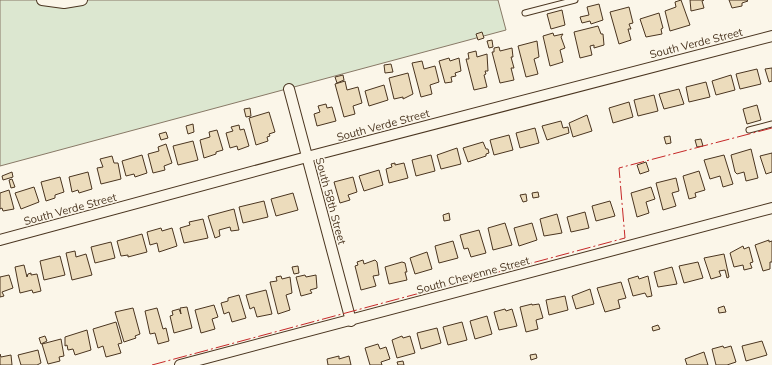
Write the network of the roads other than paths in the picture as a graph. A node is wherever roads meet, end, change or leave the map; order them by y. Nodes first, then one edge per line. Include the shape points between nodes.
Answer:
1 (42, 0) edge
2 (82, 0) edge
3 (575, 0) edge
4 (525, 13) dead end
5 (772, 36) edge
6 (288, 88) dead end
7 (772, 124) edge
8 (750, 130) dead end
9 (307, 157) junction
10 (772, 208) edge
11 (0, 240) edge
12 (351, 321) junction
13 (180, 365) edge

1 - 2 street via 64,3
3 - 4 lane
5 - 9 street, South Verde Street
6 - 9 street, South 58th Street
7 - 8 lane
9 - 11 street, South Verde Street
9 - 12 street, South 58th Street
10 - 12 street, South Cheyenne Street
12 - 13 street, South Cheyenne Street

